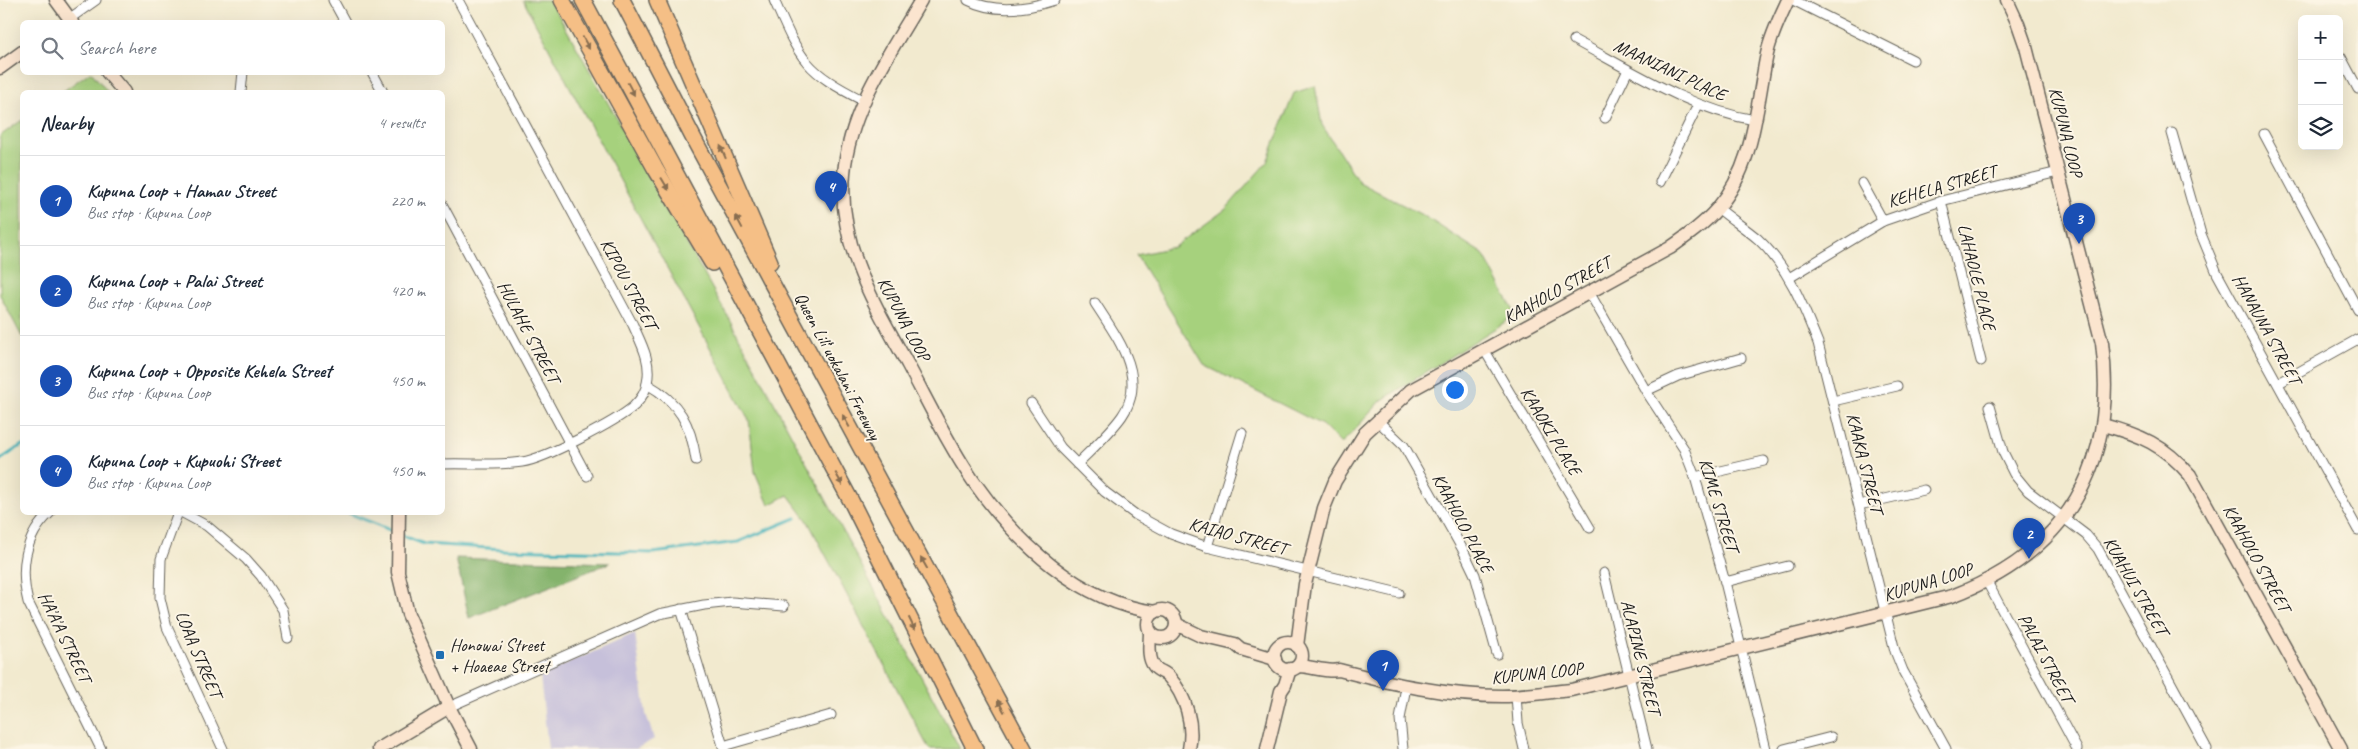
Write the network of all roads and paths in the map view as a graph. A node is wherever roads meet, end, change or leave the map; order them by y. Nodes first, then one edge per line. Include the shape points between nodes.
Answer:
1 (56, 0) edge
2 (96, 0) edge
3 (333, 0) edge
4 (458, 0) edge
5 (562, 0) edge
6 (583, 0) edge
7 (622, 0) edge
8 (657, 0) edge
9 (774, 0) edge
10 (922, 0) edge
11 (968, 0) edge
12 (1055, 0) edge
13 (1788, 0) edge
14 (1793, 0) edge
15 (2007, 0) edge
16 (68, 20) edge
17 (70, 20) edge
18 (344, 20) edge
19 (1574, 40) dead end
20 (20, 53) edge
21 (1913, 60) dead end
22 (2343, 60) edge
23 (0, 68) edge
24 (1628, 70) junction
25 (110, 75) edge
26 (243, 75) edge
27 (374, 75) edge
28 (2358, 89) edge
29 (122, 90) edge
30 (241, 90) edge
31 (382, 90) edge
32 (864, 101) junction
33 (1698, 105) junction
34 (1605, 118) dead end
35 (1755, 120) junction
36 (2172, 133) dead end
37 (2264, 134) dead end
38 (2058, 172) junction
39 (1660, 182) dead end
40 (1862, 183) dead end
41 (1941, 200) junction
42 (1718, 208) junction
43 (445, 210) edge
44 (1883, 221) junction
45 (1789, 278) junction
46 (1589, 292) junction
47 (1095, 303) dead end
48 (2358, 310) edge
49 (2358, 339) edge
50 (1485, 351) junction
51 (812, 357) junction
52 (1741, 358) dead end
53 (1981, 361) dead end
54 (2279, 383) junction
55 (647, 384) junction
56 (1897, 386) dead end
57 (1646, 391) junction
58 (1833, 401) junction
59 (1031, 403) dead end
60 (799, 405) junction
61 (1990, 406) dead end
62 (1377, 420) junction
63 (2103, 425) junction
64 (1242, 433) dead end
65 (570, 442) junction
66 (696, 460) dead end
67 (1764, 461) dead end
68 (445, 464) edge
69 (1077, 464) junction
70 (587, 476) dead end
71 (1695, 477) junction
72 (1924, 490) dead end
73 (1859, 505) junction
74 (49, 515) edge
75 (179, 515) edge
76 (186, 515) edge
77 (399, 515) edge
78 (2063, 518) junction
79 (1590, 528) dead end
80 (2358, 530) edge
81 (1207, 547) junction
82 (1788, 566) dead end
83 (1308, 571) junction
84 (1604, 573) dead end
85 (1725, 582) junction
86 (1987, 582) junction
87 (1399, 593) dead end
88 (1106, 599) junction
89 (784, 606) dead end
90 (681, 609) junction
91 (1155, 612) junction
92 (1885, 614) junction
93 (1149, 628) junction
94 (1170, 632) junction
95 (288, 638) dead end
96 (1741, 649) junction
97 (1497, 654) dead end
98 (1288, 656) junction
99 (1158, 669) junction
100 (1629, 676) junction
101 (1406, 687) junction
102 (1516, 695) junction
103 (449, 707) junction
104 (831, 715) dead end
105 (1831, 737) dead end
106 (724, 747) edge
107 (101, 749) edge
108 (223, 749) edge
109 (379, 749) edge
110 (471, 749) edge
111 (974, 749) edge
112 (1024, 749) edge
113 (1190, 749) edge
114 (1267, 749) edge
115 (1403, 749) edge
116 (1524, 749) edge
117 (1647, 749) edge
118 (1766, 749) edge
119 (1784, 749) edge
120 (1946, 749) edge
121 (2077, 749) edge
122 (2207, 749) edge
123 (2341, 749) edge

1 - 16 street
2 - 17 street
3 - 18 street
4 - 55 street, KIPOU STREET via 633,325 647,361
5 -> 60 highway via 655,168
6 -> 60 highway
51 -> 7 highway, Queen Liliʻuokalani Freeway
51 -> 8 highway
9 - 32 street via 808,66 831,85
10 - 32 street, KUPUNA LOOP
11 - 12 street via 1005,9 1038,6
13 - 35 street, KAAHOLO STREET via 1768,52
14 - 21 street
15 - 38 street, KUPUNA LOOP via 2026,47
19 - 24 street, MAANIANI PLACE
20 - 23 street
22 - 28 street
24 - 33 street, MAANIANI PLACE
24 - 34 street
25 - 29 street
26 - 30 street
27 - 31 street
32 - 88 street, KUPUNA LOOP via 848,144 843,203 847,233 867,290 974,481 1008,524 1047,562
33 - 35 street, MAANIANI PLACE
33 - 39 street
35 - 42 street, KAAHOLO STREET via 1745,163
36 - 54 street, HANAUNA STREET via 2201,234 2217,273
37 - 48 street
38 - 41 street, KEHELA STREET
38 - 63 street, KUPUNA LOOP via 2102,343 2106,375
40 - 44 street
41 - 44 street, KEHELA STREET
41 - 53 street, LAHAOLE PLACE
42 - 45 street, KAAKA STREET via 1758,240
42 - 46 street, KAAHOLO STREET via 1670,248
43 - 65 street, HULAHE STREET
44 - 45 street, KEHELA STREET
45 - 58 street, KAAKA STREET via 1818,343
46 - 50 street, KAAHOLO STREET
46 - 57 street, KIME STREET
47 - 69 street via 1127,355 1132,373 1131,391 1122,416
49 - 54 street
50 - 62 street, KAAHOLO STREET via 1411,390
50 - 79 street, KAAOKI PLACE
112 -> 51 highway, Queen Liliʻuokalani Freeway
52 - 57 street via 1678,376
54 - 80 street, HANAUNA STREET
55 - 65 street via 634,405 620,416
55 - 66 street via 667,396 676,407 693,437
56 - 58 street
57 - 71 street, KIME STREET via 1684,450
58 - 73 street, KAAKA STREET
59 - 69 street, KAIAO STREET via 1061,448
60 -> 111 highway via 851,501
61 - 78 street, KUAHUI STREET via 2003,452 2014,474 2028,491
62 - 83 street, KAAHOLO STREET via 1359,440 1335,482 1324,508
62 - 97 street, KAAHOLO PLACE via 1404,446 1463,550 1475,576
63 - 78 street, KUPUNA LOOP via 2090,470
63 - 123 street, KAAHOLO STREET via 2149,440 2164,449 2190,475
64 - 81 street
65 - 68 street via 548,455 522,462
65 - 70 street, HULAHE STREET
67 - 71 street
69 - 81 street, KAIAO STREET via 1105,492 1136,515 1171,534
71 - 85 street, KIME STREET
72 - 73 street
73 - 92 street, KAAKA STREET
74 - 107 street, HA'A'A STREET via 33,534 26,552 24,585 28,602
75 - 108 street, LOAA STREET via 161,559 160,598 168,627
76 - 95 street via 207,526 261,576 283,610
77 - 103 street via 401,588 408,614
78 - 86 street, KUPUNA LOOP via 2035,549
78 - 122 street, KUAHUI STREET via 2086,535 2108,566
81 - 83 street, KAIAO STREET
82 - 85 street
83 - 87 street, KAIAO STREET
83 - 98 street, KAAHOLO STREET
84 - 100 street, ALAPINE STREET
85 - 96 street, KIME STREET
86 - 92 street, KUPUNA LOOP via 1952,596
86 - 121 street, PALAI STREET
88 - 91 street, KUPUNA LOOP
88 - 93 street, KUPUNA LOOP
89 - 90 street via 732,602
90 - 103 street via 638,622
90 - 106 street
91 - 93 street via 1150,616
91 - 94 street, KUPUNA LOOP via 1171,613
92 - 96 street, KUPUNA LOOP
92 - 120 street, KAAKA STREET via 1903,671
93 - 94 street, KUPUNA LOOP
93 - 99 street via 1150,657
94 - 98 street, KUPUNA LOOP via 1235,644 1241,649
94 - 99 street via 1157,651
96 - 100 street, KUPUNA LOOP
96 - 118 street, KIME STREET
98 - 101 street, KUPUNA LOOP via 1333,671
98 - 114 street, KAAHOLO STREET
99 - 113 street via 1174,684 1186,706 1191,732
100 - 102 street, KUPUNA LOOP via 1571,690
100 - 117 street, ALAPINE STREET
101 - 102 street, KUPUNA LOOP via 1467,695
101 - 115 street via 1400,719
102 - 116 street
103 - 109 street
103 - 110 street
104 - 106 street
105 - 119 street

